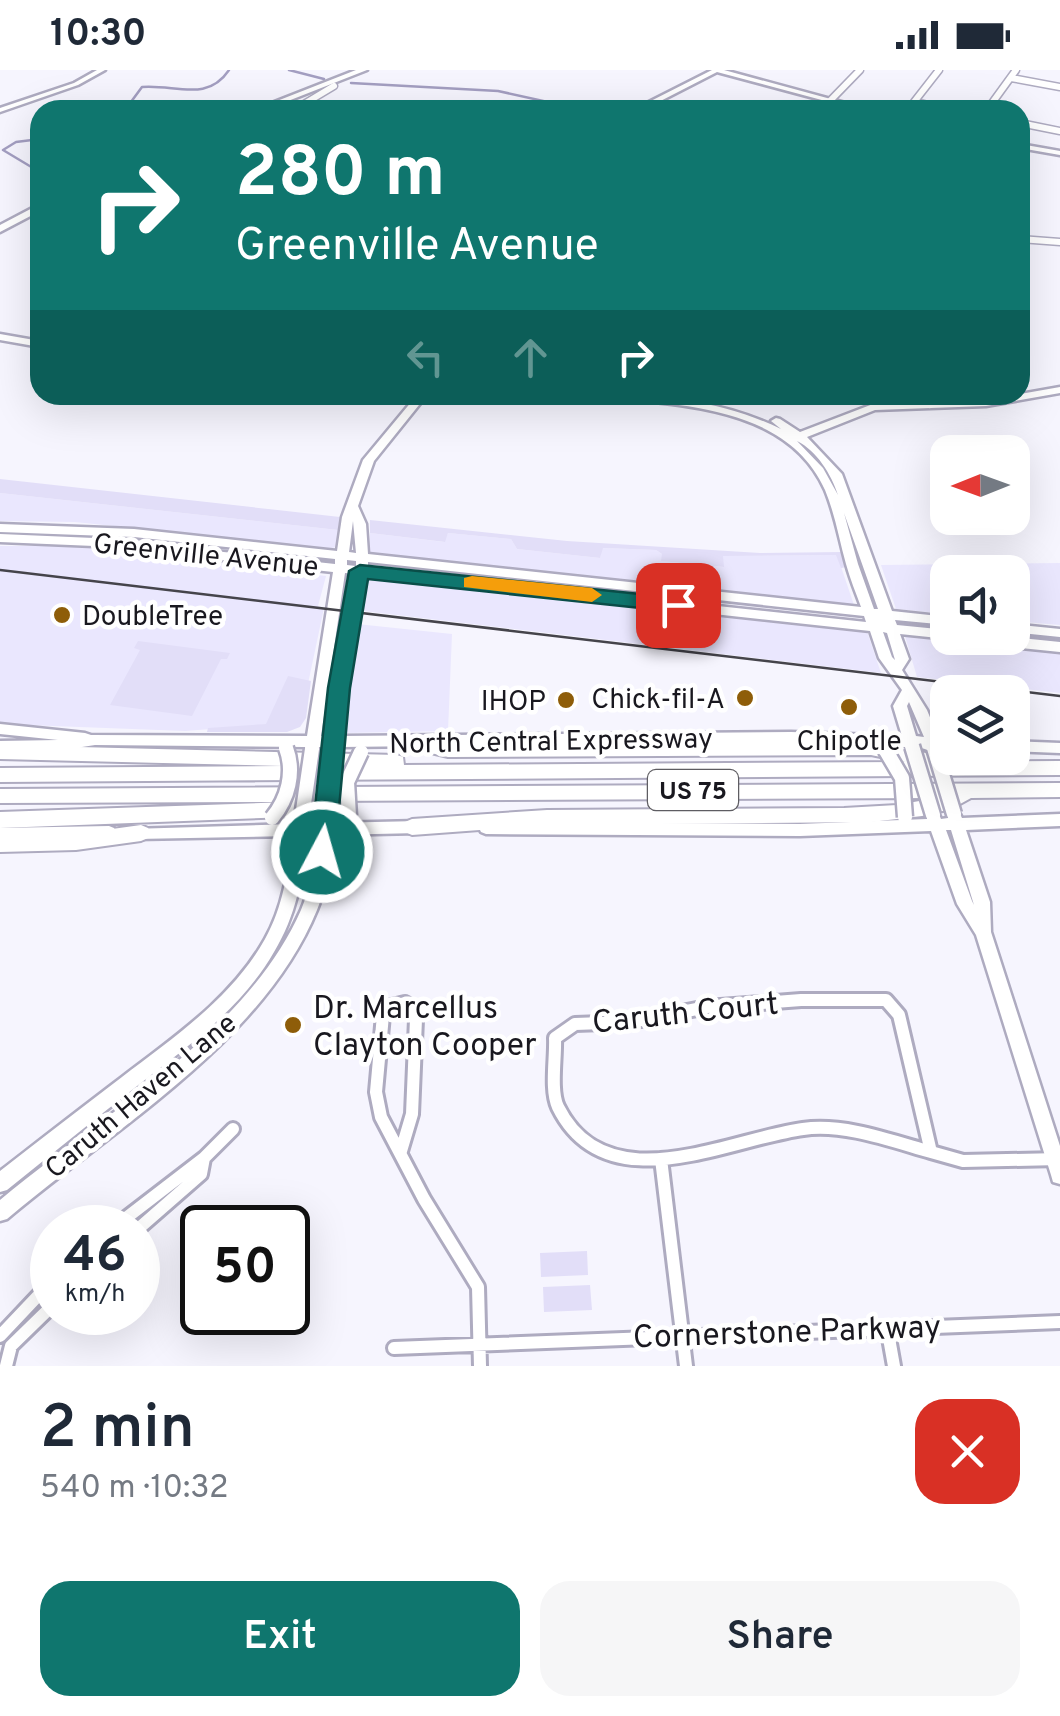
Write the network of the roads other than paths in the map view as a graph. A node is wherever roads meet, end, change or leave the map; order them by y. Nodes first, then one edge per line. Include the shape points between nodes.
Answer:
1 (102, 70) edge
2 (374, 70) edge
3 (860, 70) edge
4 (939, 70) edge
5 (1016, 70) edge
6 (716, 71) edge
7 (361, 73) edge
8 (1011, 78) junction
9 (334, 86) junction
10 (1060, 87) edge
11 (664, 99) edge
12 (286, 100) edge
13 (298, 100) edge
14 (311, 100) edge
15 (818, 100) edge
16 (831, 100) edge
17 (916, 100) edge
18 (994, 100) edge
19 (0, 110) edge
20 (1030, 126) edge
21 (1059, 131) edge
22 (1030, 146) edge
23 (1060, 151) edge
24 (30, 204) edge
25 (30, 212) edge
26 (0, 220) edge
27 (0, 229) edge
28 (1030, 240) edge
29 (1060, 242) edge
30 (0, 337) edge
31 (30, 342) edge
32 (1060, 381) edge
33 (1060, 390) edge
34 (1030, 391) edge
35 (1030, 392) edge
36 (414, 405) edge
37 (706, 405) edge
38 (886, 405) edge
39 (791, 435) junction
40 (353, 508) junction
41 (0, 528) edge
42 (0, 538) edge
43 (160, 543) junction
44 (342, 563) junction
45 (360, 565) junction
46 (869, 587) junction
47 (873, 620) junction
48 (930, 621) edge
49 (890, 622) junction
50 (930, 631) edge
51 (1030, 634) edge
52 (1060, 634) edge
53 (1030, 638) edge
54 (1043, 638) junction
55 (1060, 646) edge
56 (896, 669) junction
57 (906, 693) junction
58 (930, 726) edge
59 (0, 730) edge
60 (95, 740) junction
61 (877, 741) junction
62 (381, 742) junction
63 (411, 742) junction
64 (911, 743) junction
65 (282, 744) junction
66 (930, 744) edge
67 (312, 745) junction
68 (334, 746) junction
69 (1030, 747) edge
70 (1060, 748) edge
71 (0, 749) edge
72 (930, 760) edge
73 (930, 766) edge
74 (1030, 767) edge
75 (1060, 768) edge
76 (482, 770) junction
77 (0, 775) edge
78 (945, 775) edge
79 (976, 788) junction
80 (1060, 790) edge
81 (326, 793) junction
82 (0, 796) edge
83 (956, 819) junction
84 (0, 820) edge
85 (934, 820) junction
86 (1060, 820) edge
87 (903, 821) junction
88 (324, 822) junction
89 (301, 823) junction
90 (412, 827) junction
91 (371, 828) junction
92 (254, 831) junction
93 (141, 833) junction
94 (0, 834) edge
95 (0, 844) edge
96 (983, 933) junction
97 (240, 1000) junction
98 (232, 1129) dead end
99 (401, 1152) junction
100 (932, 1155) junction
101 (204, 1158) junction
102 (661, 1159) junction
103 (1058, 1164) edge
104 (0, 1183) edge
105 (141, 1205) edge
106 (160, 1209) edge
107 (0, 1212) edge
108 (30, 1304) edge
109 (1060, 1322) edge
110 (30, 1327) edge
111 (887, 1327) junction
112 (680, 1335) junction
113 (0, 1336) edge
114 (480, 1344) junction
115 (394, 1348) dead end
116 (6, 1366) edge
117 (480, 1366) edge
118 (686, 1366) edge
119 (894, 1366) edge

1 - 19 main road
2 - 7 main road
3 - 16 street
4 - 17 street
5 - 8 street
6 - 11 main road
6 - 15 main road
7 - 9 main road
7 - 12 main road
8 - 10 street
8 - 18 street
9 - 13 main road
9 - 14 street
20 - 21 street
22 - 23 main road
24 - 26 main road
25 - 27 main road
28 - 29 street
30 - 31 main road
32 - 34 main road
33 - 35 main road
36 - 40 main road, Caruth Haven Lane via 369,460
37 - 39 main road
38 - 39 main road
39 - 46 main road via 822,455 840,482
40 - 44 street, Caruth Haven Lane
40 - 45 main road, Caruth Haven Lane via 360,518
41 - 43 main road, Greenville Avenue
42 - 43 main road, Greenville Avenue
43 - 44 main road, Greenville Avenue
44 - 45 main road, Greenville Avenue
44 - 67 main road, Caruth Haven Lane
45 - 47 main road, Greenville Avenue
45 - 68 main road, Caruth Haven Lane
46 - 47 main road
46 - 49 main road
47 - 49 main road, Greenville Avenue
47 - 56 main road
48 - 49 main road, Greenville Avenue
49 - 50 main road, Greenville Avenue
49 - 56 main road via 902,660
51 - 54 main road
52 - 54 main road
53 - 54 main road
54 - 55 main road
56 - 57 main road
57 - 58 main road via 918,700
57 - 64 main road via 900,706
59 - 60 main road, North Central Expressway
60 - 65 main road, North Central Expressway
60 - 71 main road, North Central Expressway
61 - 63 main road, North Central Expressway
61 - 64 main road, North Central Expressway
61 - 87 main road, bridge via 894,755 908,800
62 - 63 main road, North Central Expressway
62 - 68 main road, North Central Expressway
62 - 91 main road, bridge via 351,764 346,804 349,816
63 - 72 highway via 448,750 872,748
64 - 66 main road, North Central Expressway
64 - 85 main road, bridge
65 - 67 main road, North Central Expressway
65 - 92 main road, bridge via 291,760 284,802
67 - 68 main road, North Central Expressway
67 - 89 main road, Caruth Haven Lane, bridge
68 - 88 main road, Caruth Haven Lane, bridge
69 - 70 main road
71 - 76 highway via 372,759
73 - 76 highway, North Central Expressway / US 75
74 - 75 highway, North Central Expressway / US 75
76 - 77 highway, North Central Expressway / US 75
78 - 83 main road, bridge
79 - 80 highway, North Central Expressway / US 75
79 - 81 highway, North Central Expressway / US 75
79 - 90 highway via 943,807 828,815 481,819
81 - 82 highway, North Central Expressway / US 75
81 - 84 highway via 289,810
83 - 85 main road
83 - 86 main road
83 - 96 main road via 982,902
85 - 87 main road
85 - 96 main road
87 - 90 main road via 800,830
88 - 89 main road
88 - 91 main road
88 - 97 main road, Caruth Haven Lane via 319,877 298,936
89 - 92 main road
89 - 97 main road, Caruth Haven Lane via 281,924
90 - 91 main road
92 - 93 main road
93 - 94 main road
93 - 95 highway
96 - 103 main road
97 - 104 main road, Caruth Haven Lane
97 - 107 main road, Caruth Haven Lane via 204,1048
98 - 101 street
99 - 99 street via 412,1114 416,1020 406,1003 383,1015 376,1092
99 - 114 street via 472,1272
100 - 102 street, Caruth Court via 872,1135 806,1128 685,1159
100 - 102 street, Caruth Court via 899,1016 886,1000 707,1008 564,1029 555,1038 557,1105 565,1119 589,1144 614,1156
100 - 103 street, Caruth Court
101 - 105 street
101 - 106 street via 201,1174
102 - 112 street
108 - 113 street
109 - 111 street, Cornerstone Parkway
110 - 116 street via 11,1346
111 - 112 street, Cornerstone Parkway
111 - 119 street
112 - 114 street, Cornerstone Parkway
112 - 118 street
114 - 115 street, Cornerstone Parkway
114 - 117 street

